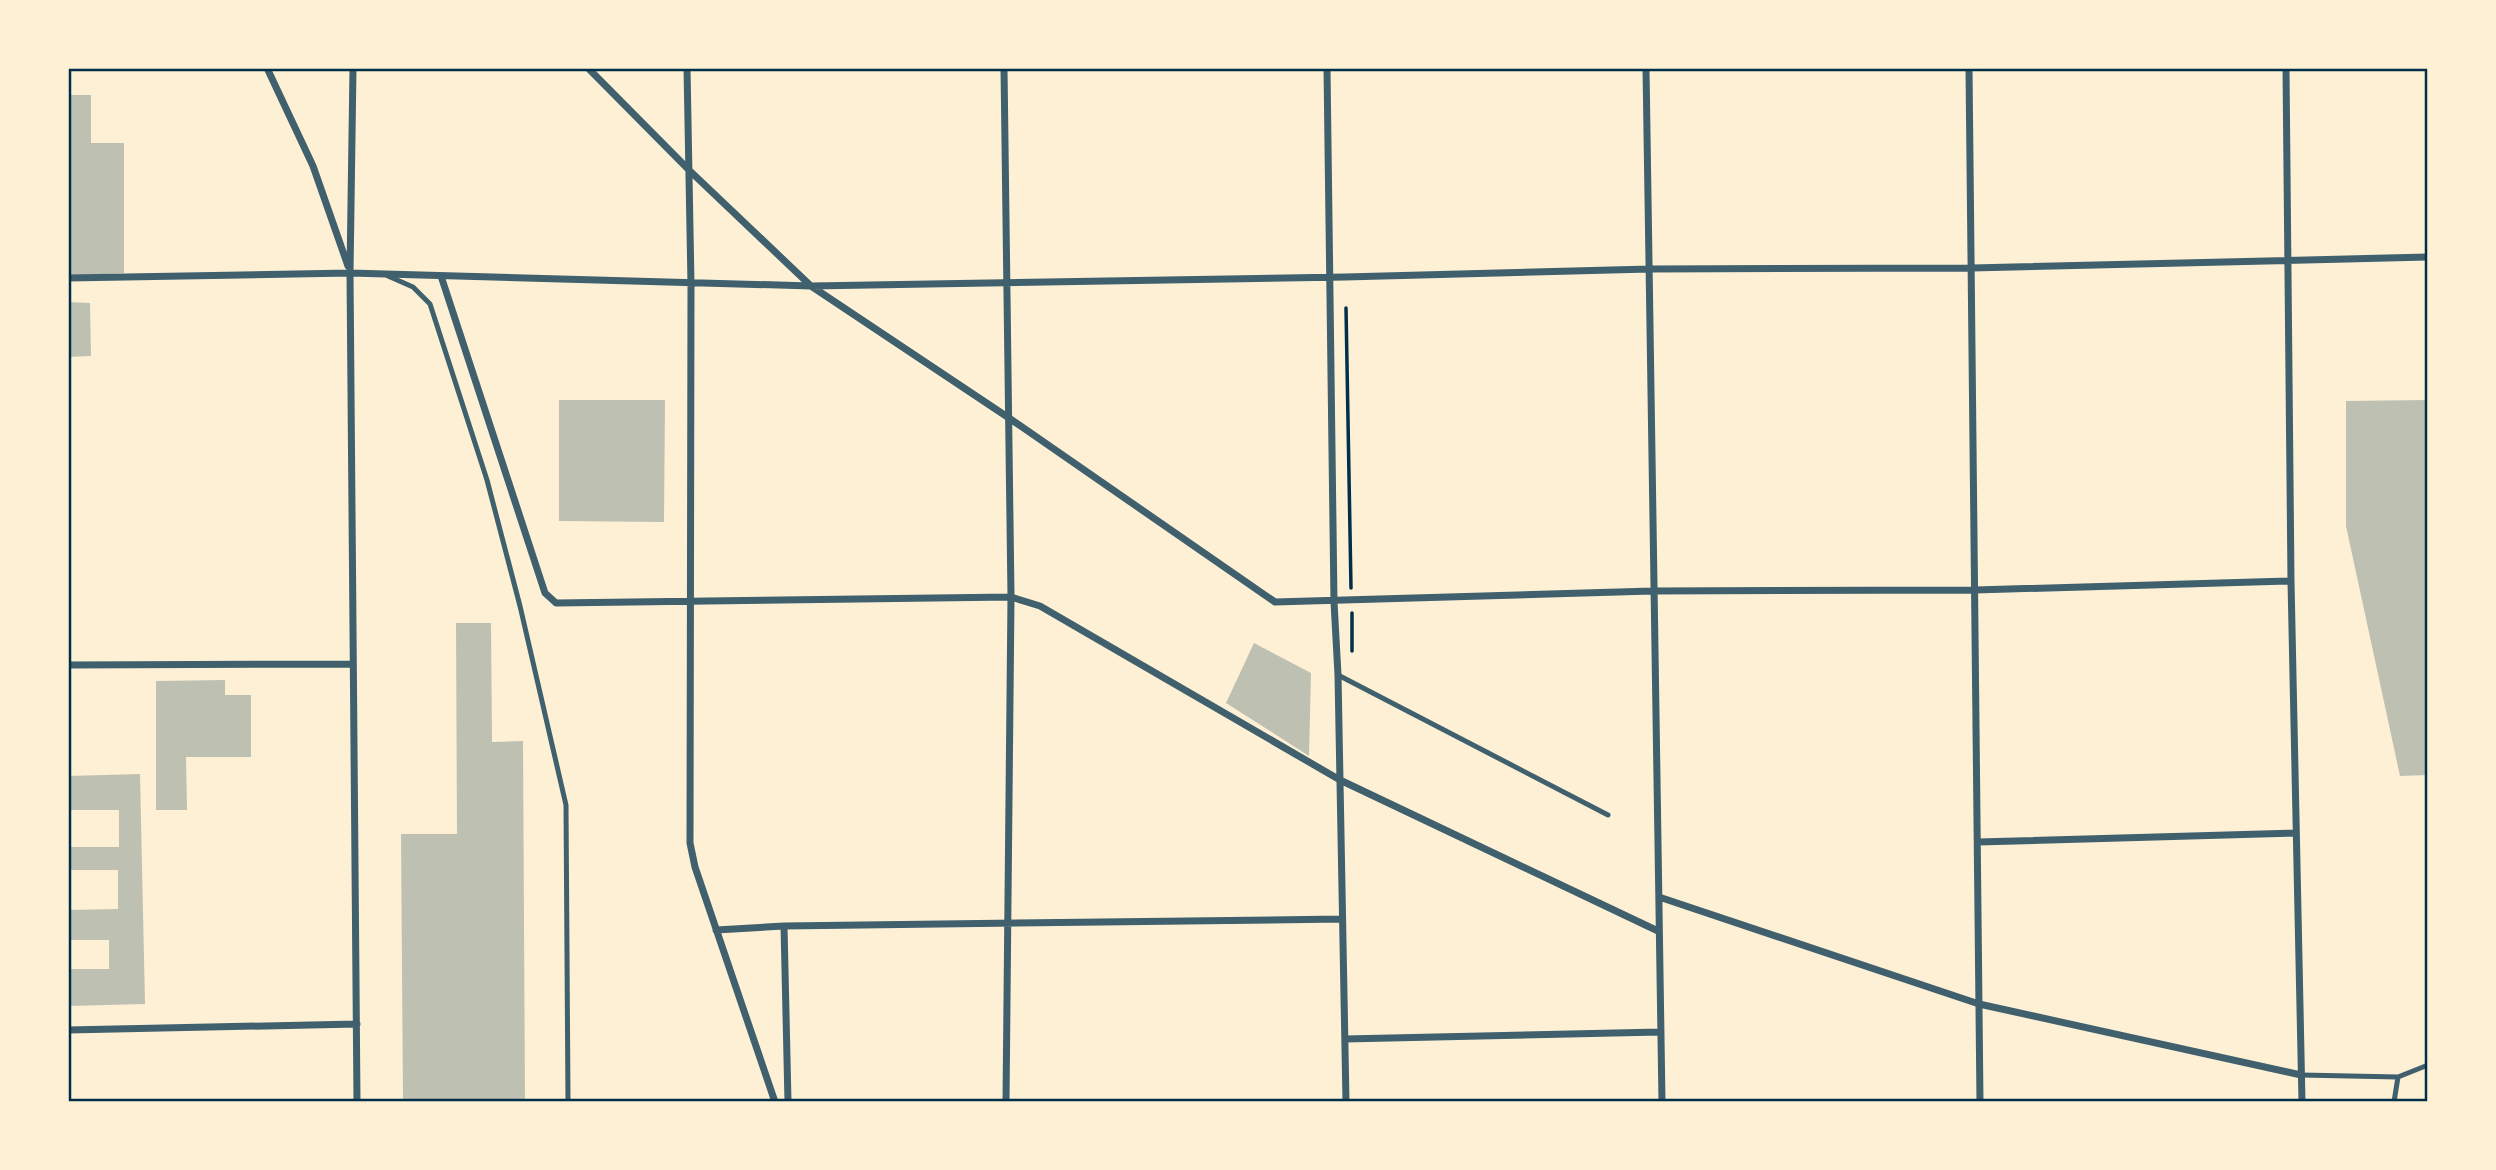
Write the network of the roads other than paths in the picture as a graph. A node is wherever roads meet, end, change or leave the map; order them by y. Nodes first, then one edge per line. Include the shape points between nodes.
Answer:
1 (267, 68) edge
2 (354, 68) edge
3 (588, 68) edge
4 (688, 68) edge
5 (1004, 68) edge
6 (1327, 68) edge
7 (1646, 68) edge
8 (1969, 68) edge
9 (2286, 68) edge
10 (691, 172) junction
11 (2428, 257) edge
12 (2290, 259) junction
13 (1972, 268) junction
14 (1650, 269) junction
15 (350, 274) junction
16 (385, 274) junction
17 (441, 276) junction
18 (1331, 277) junction
19 (68, 278) edge
20 (1008, 282) junction
21 (691, 284) junction
22 (811, 286) junction
23 (1009, 418) junction
24 (2291, 581) junction
25 (1975, 590) junction
26 (1652, 592) junction
27 (1011, 597) junction
28 (691, 601) junction
29 (1334, 602) junction
30 (353, 664) junction
31 (68, 665) edge
32 (1338, 675) junction
33 (1340, 780) junction
34 (1608, 815) dead end
35 (2296, 833) junction
36 (1978, 842) junction
37 (1659, 897) junction
38 (1342, 919) junction
39 (1007, 922) junction
40 (784, 926) junction
41 (716, 930) junction
42 (1658, 931) junction
43 (1979, 1004) junction
44 (356, 1024) junction
45 (68, 1030) edge
46 (1660, 1032) junction
47 (1345, 1039) junction
48 (2428, 1065) edge
49 (2301, 1074) junction
50 (2398, 1077) junction
51 (357, 1102) edge
52 (568, 1102) edge
53 (775, 1102) edge
54 (788, 1102) edge
55 (1006, 1102) edge
56 (1346, 1102) edge
57 (1662, 1102) edge
58 (1980, 1102) edge
59 (2301, 1102) edge
60 (2394, 1102) edge

1 - 15 street via 313,166
2 - 15 street
3 - 10 street
4 - 10 street
5 - 20 street
6 - 18 street
7 - 14 street
8 - 13 street
9 - 12 street
10 - 21 street
10 - 22 street
11 - 12 street
12 - 13 street
12 - 24 street
13 - 14 street
13 - 25 street
14 - 18 street
14 - 26 street
15 - 16 street
15 - 19 street
15 - 30 street
16 - 17 street
16 - 52 lane via 413,287 430,304 487,480 566,805
17 - 21 street
17 - 28 street via 545,593 556,603
18 - 20 street
18 - 29 street
20 - 22 street
20 - 23 street
21 - 22 street
21 - 28 street
22 - 23 street
23 - 27 street
23 - 29 street via 1275,602
24 - 25 street
24 - 35 street
25 - 26 street
25 - 36 street
26 - 29 street
26 - 37 street
27 - 28 street
27 - 33 street via 1040,606
27 - 39 street
28 - 41 street via 690,843
29 - 32 street
30 - 31 street
30 - 44 street
32 - 33 street
32 - 34 lane
33 - 38 street
33 - 42 street
35 - 36 street
35 - 49 street
36 - 43 street
37 - 42 street
37 - 43 street
38 - 39 street
38 - 47 street
39 - 40 street
39 - 55 street
40 - 41 street
40 - 54 street
41 - 53 street
42 - 46 street
43 - 49 street
43 - 58 street
44 - 45 street
44 - 51 street
46 - 47 street
46 - 57 street
47 - 56 street
48 - 50 lane
49 - 50 lane
49 - 59 street
50 - 60 lane

